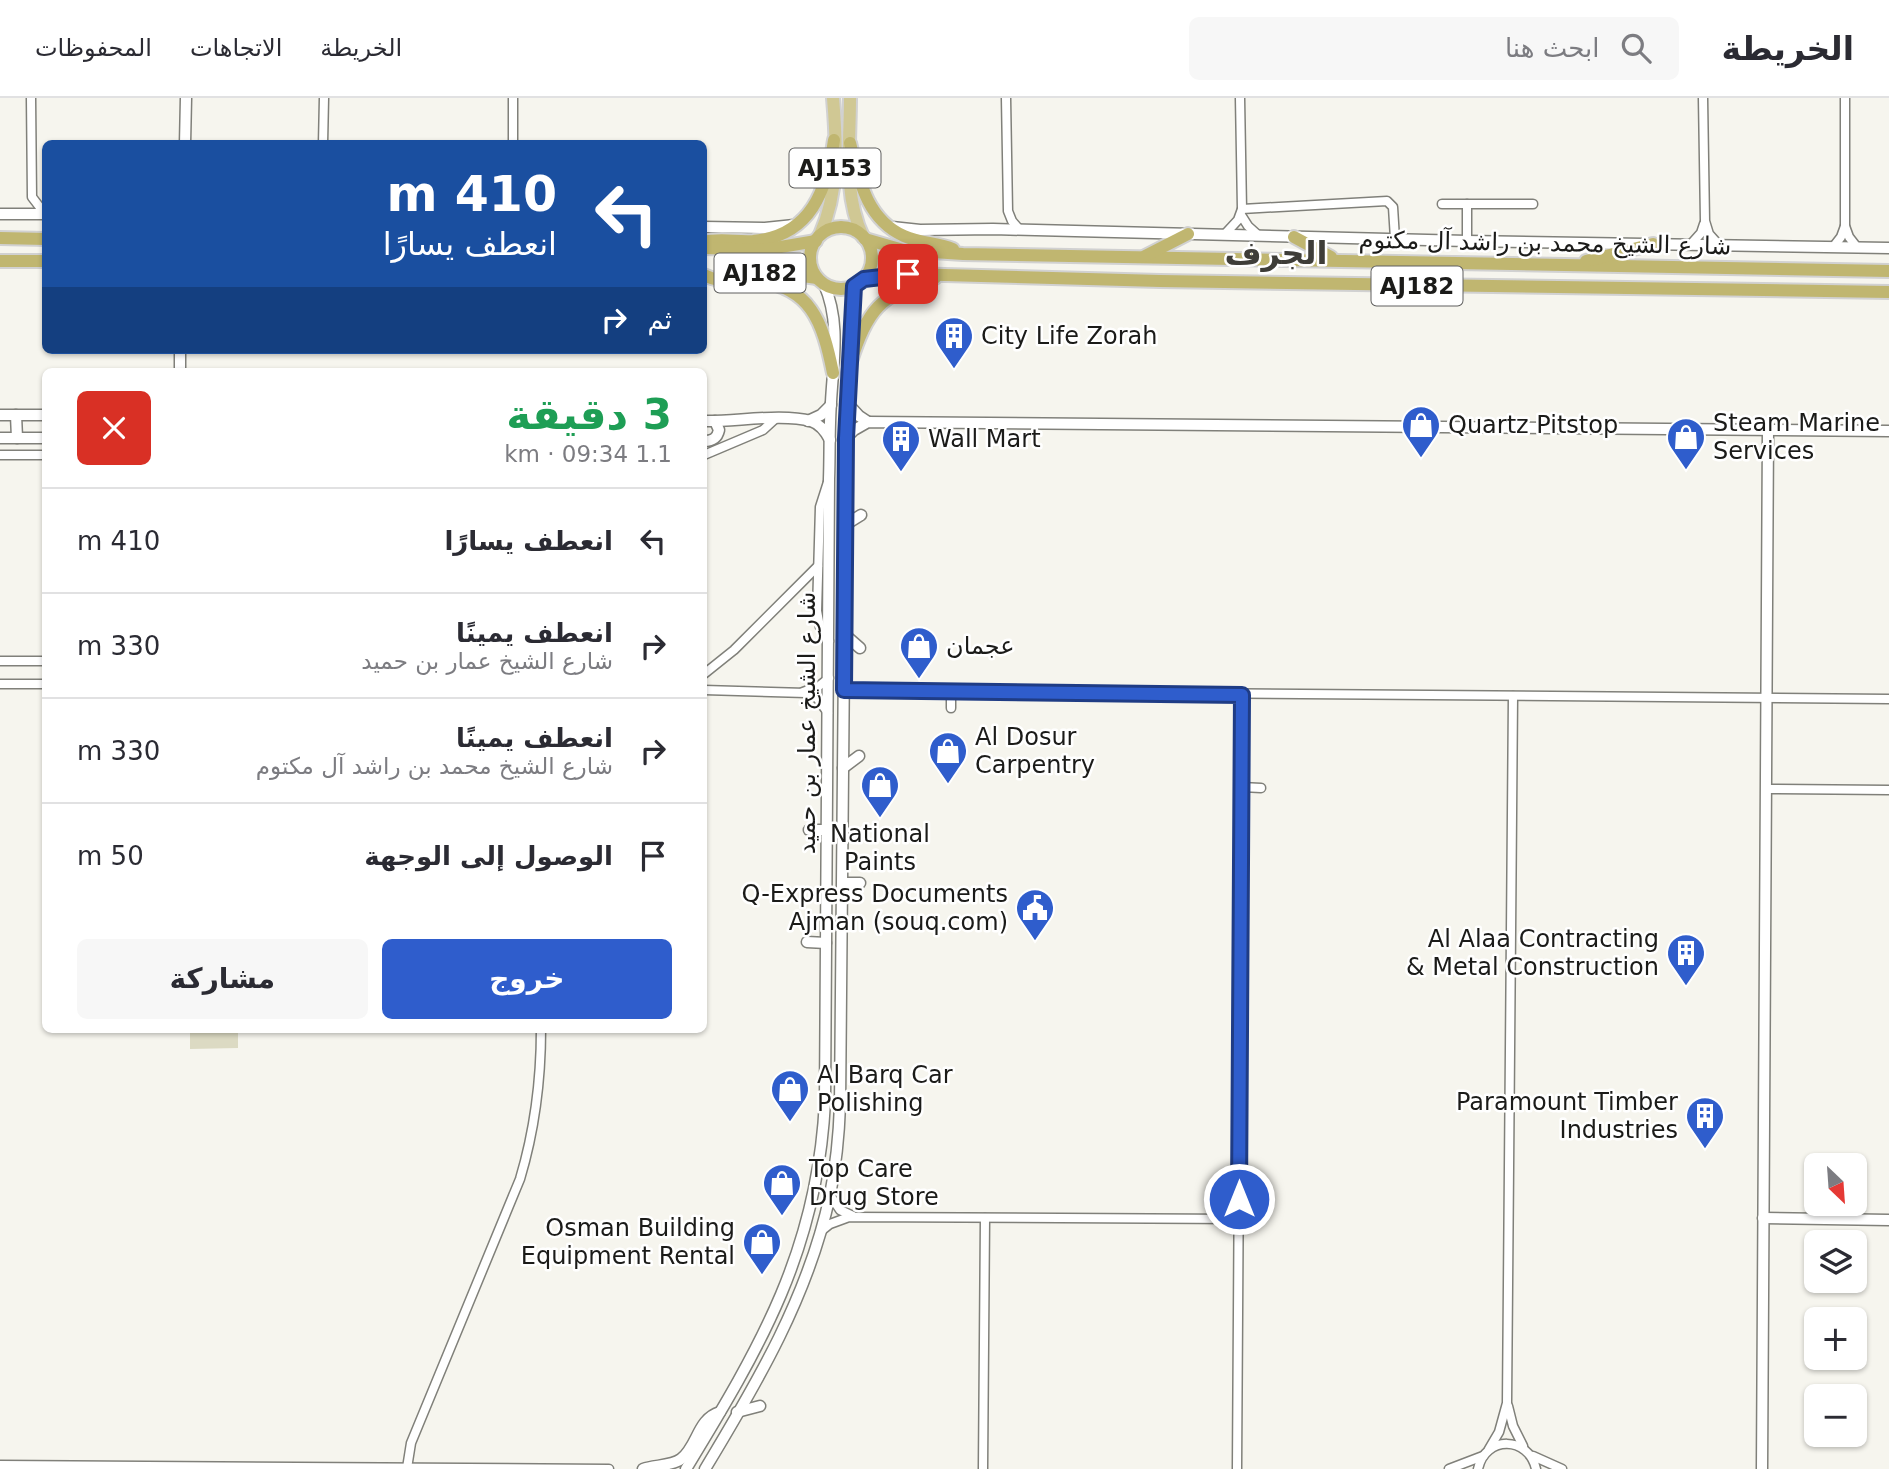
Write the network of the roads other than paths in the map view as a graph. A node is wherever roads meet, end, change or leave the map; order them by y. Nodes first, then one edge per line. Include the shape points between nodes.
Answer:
1 (32, 98) edge
2 (186, 98) edge
3 (324, 98) edge
4 (513, 98) edge
5 (833, 98) edge
6 (850, 98) edge
7 (1006, 98) edge
8 (1242, 98) edge
9 (1703, 98) edge
10 (1845, 98) edge
11 (185, 140) edge
12 (323, 140) edge
13 (513, 140) edge
14 (834, 140) junction
15 (850, 143) junction
16 (32, 197) junction
17 (1442, 204) dead end
18 (1467, 204) junction
19 (1533, 204) dead end
20 (42, 210) edge
21 (1007, 211) junction
22 (1241, 212) junction
23 (0, 214) edge
24 (18, 214) junction
25 (42, 214) edge
26 (1705, 221) junction
27 (794, 225) junction
28 (889, 226) junction
29 (1845, 226) junction
30 (707, 227) edge
31 (993, 229) junction
32 (1019, 229) junction
33 (1188, 234) junction
34 (1225, 234) junction
35 (1258, 235) junction
36 (1294, 237) junction
37 (0, 238) edge
38 (818, 238) junction
39 (864, 238) junction
40 (42, 239) edge
41 (1395, 239) junction
42 (1467, 241) junction
43 (707, 242) edge
44 (1692, 243) junction
45 (1653, 244) junction
46 (1718, 244) junction
47 (1834, 246) junction
48 (1857, 246) junction
49 (707, 248) edge
50 (1889, 248) edge
51 (963, 254) junction
52 (1142, 257) junction
53 (1335, 259) junction
54 (0, 261) edge
55 (42, 261) edge
56 (1576, 265) junction
57 (1889, 271) edge
58 (707, 274) edge
59 (707, 275) edge
60 (946, 275) junction
61 (820, 281) junction
62 (859, 282) junction
63 (1889, 292) edge
64 (850, 364) junction
65 (833, 373) junction
66 (847, 403) junction
67 (831, 405) junction
68 (0, 415) edge
69 (16, 415) junction
70 (42, 415) edge
71 (775, 419) junction
72 (709, 421) edge
73 (808, 421) junction
74 (868, 422) junction
75 (1768, 430) junction
76 (1889, 431) edge
77 (0, 438) edge
78 (17, 438) junction
79 (42, 438) edge
80 (846, 438) junction
81 (707, 441) edge
82 (830, 441) junction
83 (42, 454) edge
84 (707, 454) edge
85 (0, 455) edge
86 (829, 479) junction
87 (861, 515) dead end
88 (845, 524) junction
89 (818, 566) junction
90 (844, 634) junction
91 (829, 641) junction
92 (860, 648) dead end
93 (0, 661) edge
94 (42, 661) edge
95 (718, 664) junction
96 (707, 666) edge
97 (707, 672) edge
98 (828, 678) junction
99 (0, 684) edge
100 (42, 684) edge
101 (707, 690) edge
102 (844, 690) junction
103 (951, 691) junction
104 (800, 692) junction
105 (1242, 695) junction
106 (1513, 696) junction
107 (1767, 698) junction
108 (1889, 699) edge
109 (950, 708) dead end
110 (828, 713) junction
111 (859, 756) dead end
112 (843, 768) junction
113 (1242, 787) junction
114 (1261, 788) dead end
115 (1767, 789) junction
116 (1889, 790) edge
117 (809, 830) dead end
118 (827, 830) junction
119 (843, 883) junction
120 (860, 883) dead end
121 (807, 942) dead end
122 (826, 943) junction
123 (541, 1033) edge
124 (830, 1195) junction
125 (856, 1217) junction
126 (985, 1217) junction
127 (1763, 1217) junction
128 (1239, 1219) junction
129 (1889, 1220) edge
130 (820, 1232) junction
131 (1507, 1403) junction
132 (760, 1406) dead end
133 (720, 1412) junction
134 (737, 1412) junction
135 (1527, 1451) junction
136 (1486, 1452) junction
137 (0, 1465) edge
138 (407, 1468) edge
139 (610, 1469) edge
140 (643, 1469) edge
141 (671, 1469) edge
142 (686, 1469) edge
143 (705, 1469) edge
144 (983, 1469) edge
145 (1237, 1469) edge
146 (1449, 1469) edge
147 (1478, 1469) edge
148 (1536, 1469) edge
149 (1562, 1469) edge
150 (1762, 1469) edge

1 - 16 street
2 - 11 street
3 - 12 street
4 - 13 street
5 - 14 main road, AJ153
6 - 15 main road, AJ153
7 - 21 street
8 - 22 street
9 - 26 street
10 - 29 street
14 - 27 highway via 824,188 809,214
14 - 38 main road, AJ153 via 834,194
15 - 28 highway via 862,191
15 - 39 main road, AJ153 via 851,197
16 - 20 street
16 - 24 street
17 - 18 street
18 - 19 street
18 - 42 street
21 - 31 street via 1003,222
21 - 32 street
22 - 34 street
22 - 35 street
22 - 41 street via 1387,201 1394,208
23 - 24 street
24 - 25 street
26 - 44 street
26 - 46 street
27 - 30 street
27 - 43 highway via 758,240
28 - 31 street
28 - 51 highway via 905,236
29 - 47 street
29 - 48 street
31 - 32 street
32 - 33 street
33 - 34 street
33 - 52 highway
34 - 35 street
35 - 36 street
36 - 41 street
36 - 53 highway
37 - 40 highway
38 - 39 highway via 842,227
38 - 49 highway, AJ182 via 786,248
38 - 61 highway via 810,259
39 - 51 highway, شارع الشيخ محمد بن راشد آل مكتوم / AJ182 via 903,250
39 - 62 highway via 872,259
41 - 42 street
42 - 45 street
44 - 45 street
44 - 46 street
45 - 56 highway
46 - 47 street
47 - 48 street
48 - 50 street
51 - 52 highway, شارع الشيخ محمد بن راشد آل مكتوم / AJ182
52 - 53 highway, شارع الشيخ محمد بن راشد آل مكتوم / AJ182
53 - 56 highway, شارع الشيخ محمد بن راشد آل مكتوم / AJ182
54 - 55 highway
56 - 57 highway, شارع الشيخ محمد بن راشد آل مكتوم / AJ182
58 - 61 highway, AJ182 via 782,273
59 - 65 highway via 771,283 793,292 818,317
60 - 62 highway, شارع الشيخ محمد بن راشد آل مكتوم / AJ182 via 896,274
60 - 63 highway, شارع الشيخ محمد بن راشد آل مكتوم / AJ182
60 - 64 highway via 899,290 879,305 864,324
61 - 62 highway via 839,289
61 - 65 street, شارع الشيخ عمار بن حميد via 834,313
62 - 64 street, شارع الشيخ عمار بن حميد via 851,312
64 - 66 street, شارع الشيخ عمار بن حميد
65 - 67 street, شارع الشيخ عمار بن حميد
66 - 74 street
66 - 80 street, شارع الشيخ عمار بن حميد
67 - 73 street
67 - 82 street, شارع الشيخ عمار بن حميد
68 - 69 street
69 - 70 street
69 - 78 street
71 - 72 street
71 - 73 street
71 - 84 street via 763,430
72 - 81 street via 718,427 716,437
73 - 82 street via 822,428
74 - 75 street
74 - 80 street
75 - 76 street
75 - 107 street
77 - 78 street
78 - 79 street
80 - 88 street, شارع الشيخ عمار بن حميد
82 - 86 street, شارع الشيخ عمار بن حميد
83 - 85 street
86 - 89 street via 820,507
86 - 91 street, شارع الشيخ عمار بن حميد
87 - 88 street
88 - 90 street, شارع الشيخ عمار بن حميد
89 - 91 street via 817,617
89 - 95 street
90 - 92 street
90 - 102 street, شارع الشيخ عمار بن حميد
91 - 98 street, شارع الشيخ عمار بن حميد
93 - 94 street
95 - 96 street
95 - 97 street
98 - 104 street
98 - 110 street, شارع الشيخ عمار بن حميد
99 - 100 street
101 - 104 street
102 - 103 street
102 - 112 street, شارع الشيخ عمار بن حميد
103 - 105 street
103 - 109 street
104 - 110 street via 817,698
105 - 106 street
105 - 113 street
106 - 107 street
106 - 131 street
107 - 108 street
107 - 115 street
110 - 118 street, شارع الشيخ عمار بن حميد
111 - 112 street
112 - 119 street, شارع الشيخ عمار بن حميد
113 - 114 street
113 - 128 street
115 - 116 street
115 - 127 street
117 - 118 street
118 - 122 street, شارع الشيخ عمار بن حميد
119 - 120 street
119 - 124 street, شارع الشيخ عمار بن حميد via 840,1105
121 - 122 street
122 - 133 street, شارع الشيخ عمار بن حميد via 825,1101 814,1194 780,1300
123 - 138 street via 538,1099 528,1153 411,1443
124 - 125 street via 840,1210
124 - 130 street, شارع الشيخ عمار بن حميد
125 - 126 street
125 - 130 street via 836,1220
126 - 128 street
126 - 144 street
127 - 129 street
127 - 150 street
128 - 145 street
130 - 134 street, شارع الشيخ عمار بن حميد via 789,1319
131 - 135 street
131 - 136 street via 1499,1432
132 - 134 street
133 - 140 street via 706,1420 678,1461
133 - 142 street, شارع الشيخ عمار بن حميد
134 - 143 street, شارع الشيخ عمار بن حميد
135 - 136 street via 1502,1443
135 - 148 street
135 - 149 street
136 - 146 street
136 - 147 street
137 - 138 street
138 - 139 street
140 - 141 street

